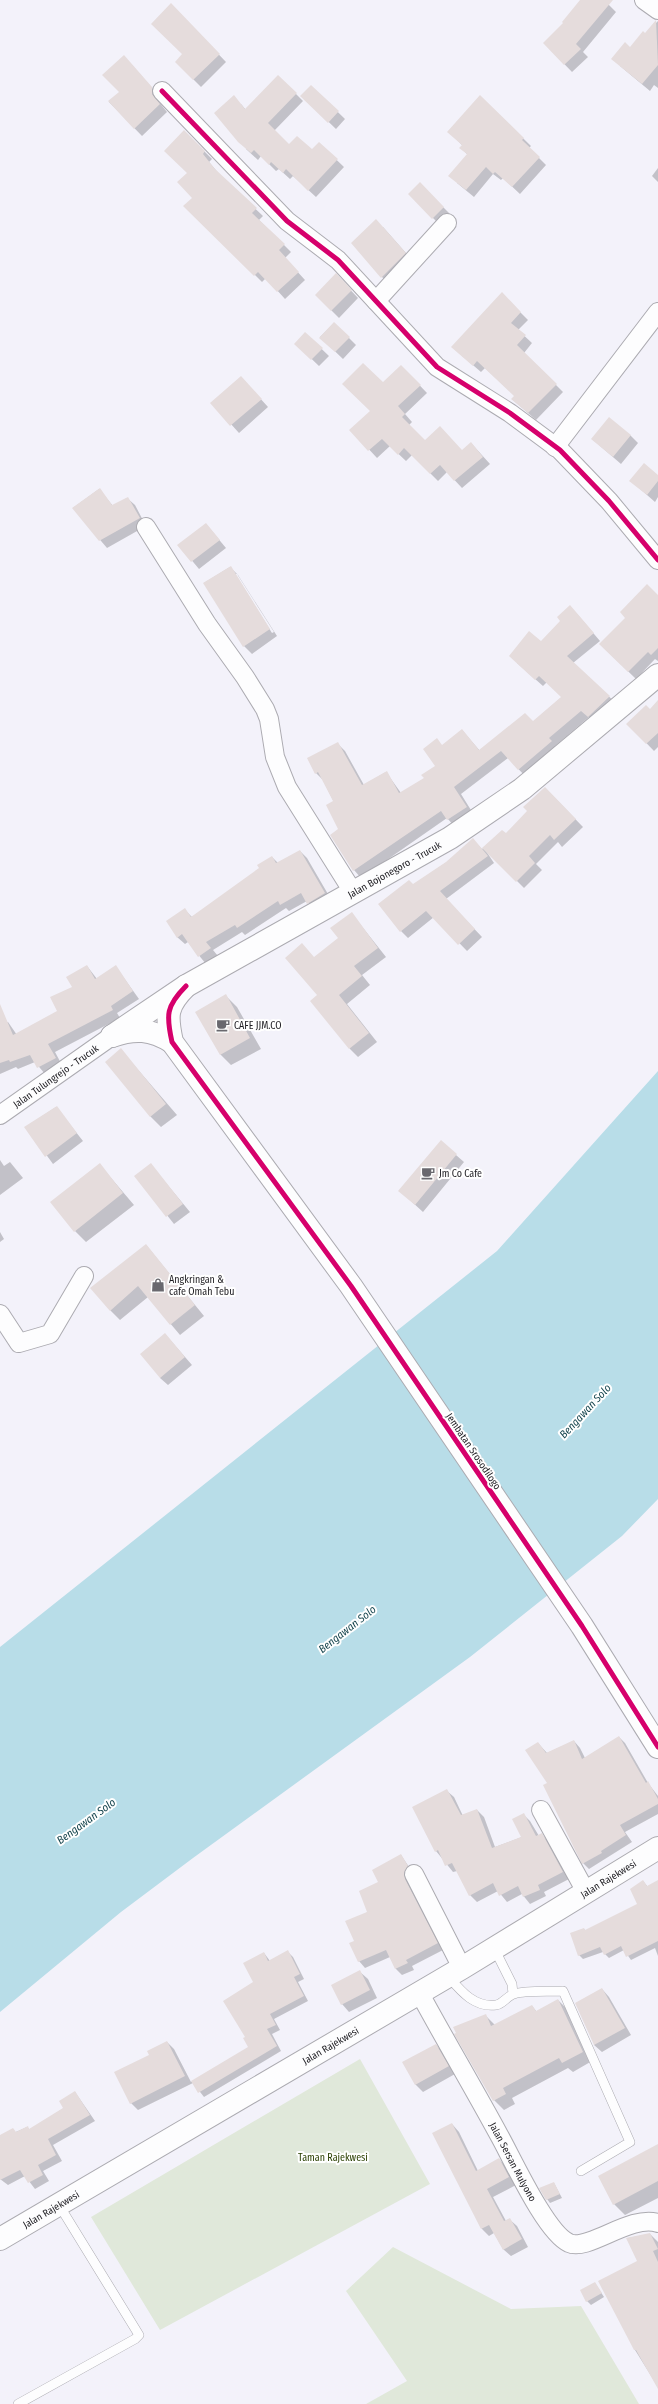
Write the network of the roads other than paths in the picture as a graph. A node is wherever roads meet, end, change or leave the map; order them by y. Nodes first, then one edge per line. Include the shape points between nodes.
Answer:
1 (644, 0) edge
2 (658, 10) edge
3 (162, 91) dead end
4 (447, 223) dead end
5 (376, 301) junction
6 (658, 312) edge
7 (555, 447) junction
8 (146, 527) dead end
9 (658, 560) edge
10 (658, 675) edge
11 (353, 892) junction
12 (186, 986) junction
13 (112, 1036) junction
14 (172, 1042) junction
15 (0, 1115) edge
16 (84, 1276) dead end
17 (0, 1314) edge
18 (658, 1747) edge
19 (541, 1810) dead end
20 (658, 1848) edge
21 (414, 1874) dead end
22 (586, 1892) junction
23 (494, 1948) junction
24 (455, 1972) junction
25 (419, 1992) junction
26 (513, 1994) junction
27 (581, 2171) dead end
28 (58, 2205) junction
29 (658, 2223) edge
30 (0, 2239) edge
31 (18, 2404) edge

1 - 2 street
3 - 5 street via 287,221 338,260
4 - 5 street
5 - 7 street via 437,366 510,413
6 - 7 street
7 - 9 street via 609,501
8 - 11 street via 207,624 265,709 275,757 287,787
10 - 11 main road, Jalan Bojonegoro - Trucuk via 522,789 450,838
11 - 12 main road, Jalan Bojonegoro - Trucuk
12 - 13 main road, Jalan Bojonegoro - Trucuk
12 - 14 main road via 169,1007 168,1024
13 - 14 main road via 143,1030 154,1032
13 - 15 street, Jalan Tulungrejo - Trucuk
14 - 18 main road, Jembatan Srosodilogo via 351,1286 582,1626
16 - 17 street via 50,1334 19,1343
19 - 22 street
20 - 22 main road, Jalan Rajekwesi
21 - 24 street
22 - 23 main road, Jalan Rajekwesi
23 - 24 main road, Jalan Rajekwesi
23 - 26 lane via 510,1978
24 - 25 main road, Jalan Rajekwesi
24 - 26 lane via 465,1996 475,2001 496,2005
25 - 28 main road, Jalan Rajekwesi
25 - 29 street, Jalan Sersan Mulyono via 523,2180 552,2228 562,2238 569,2244 581,2244 636,2223
26 - 27 lane via 563,1991 630,2142
28 - 30 main road, Jalan Rajekwesi
28 - 31 lane via 139,2335

